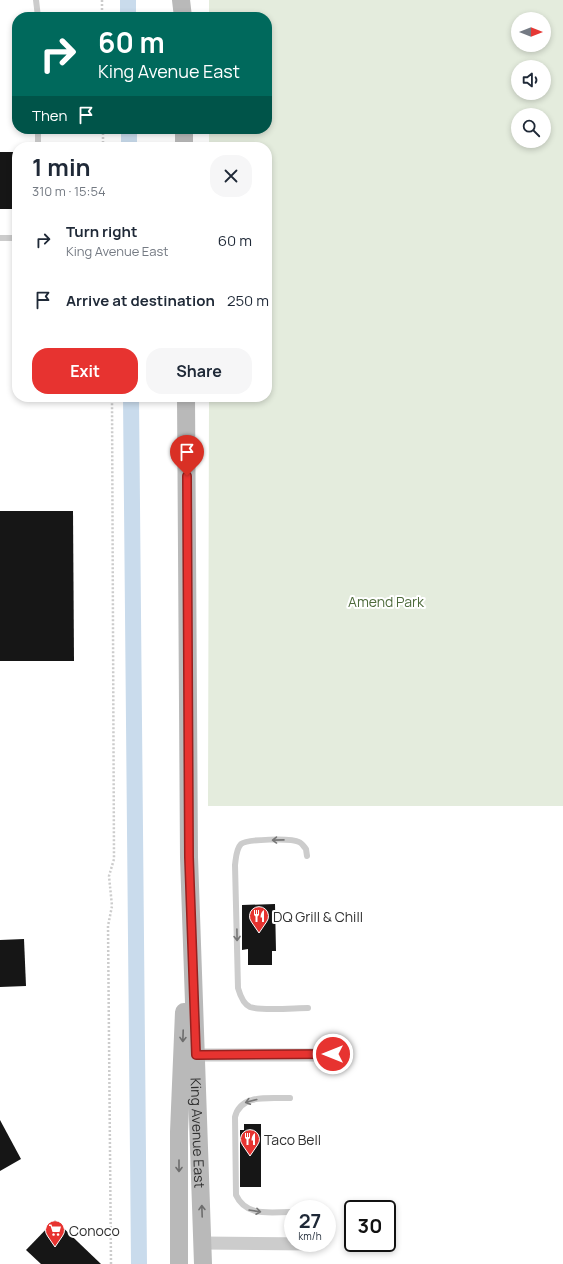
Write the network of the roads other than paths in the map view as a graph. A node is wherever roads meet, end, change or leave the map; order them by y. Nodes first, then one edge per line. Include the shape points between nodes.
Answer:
1 (36, 0) edge
2 (181, 0) edge
3 (37, 12) edge
4 (182, 12) edge
5 (0, 238) edge
6 (12, 238) edge
7 (186, 402) edge
8 (307, 856) dead end
9 (189, 857) junction
10 (308, 1008) dead end
11 (333, 1054) dead end
12 (196, 1055) junction
13 (290, 1098) dead end
14 (284, 1212) edge
15 (203, 1243) junction
16 (284, 1244) edge
17 (178, 1264) edge
18 (203, 1264) edge

1 - 3 lane
2 - 4 main road
5 - 6 lane
7 - 9 main road, King Avenue East
8 -> 10 lane via 306,849 299,842 247,841 236,854 235,865 238,988 243,1000 249,1006 258,1008
9 - 12 main road, King Avenue East
9 -> 17 main road, King Avenue East via 179,1132
11 - 12 street
15 -> 12 main road, King Avenue East
13 -> 14 lane via 252,1099 237,1109 235,1117 236,1195 239,1203 253,1212
15 - 16 street
15 - 18 main road, King Avenue East

